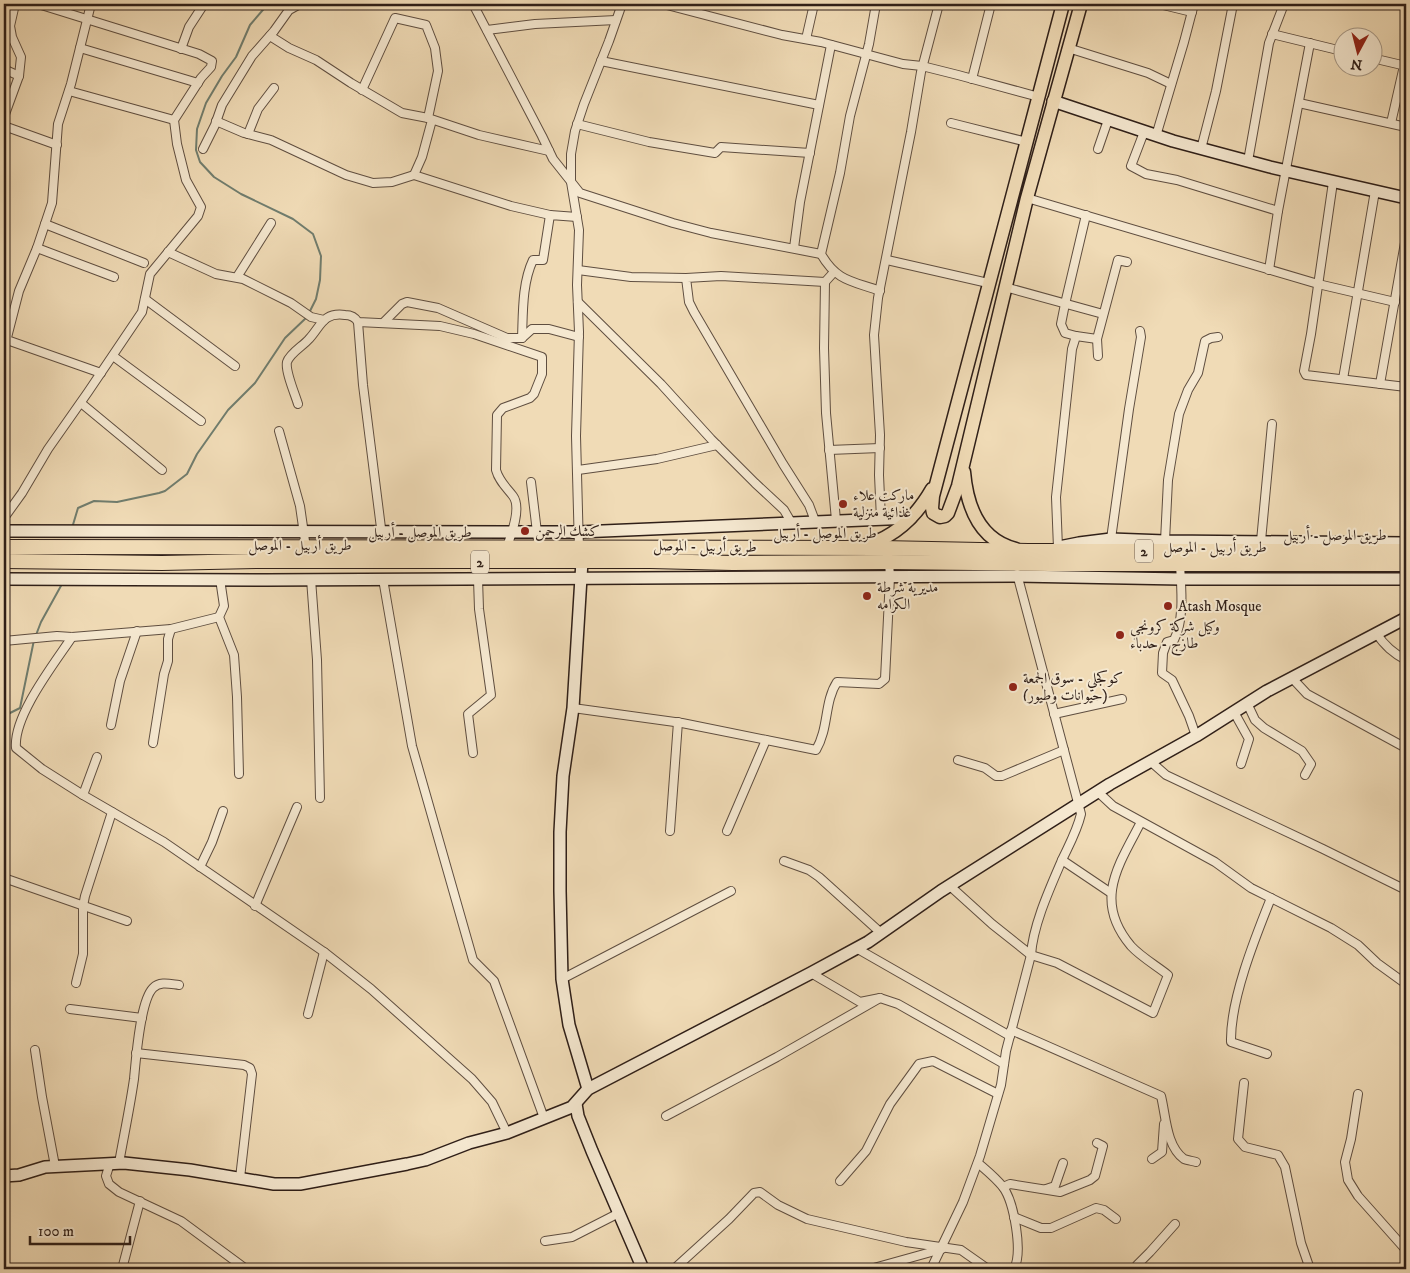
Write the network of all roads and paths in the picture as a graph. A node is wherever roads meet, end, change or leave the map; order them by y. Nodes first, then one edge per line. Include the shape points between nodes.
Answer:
1 (15, 4) edge
2 (38, 4) edge
3 (91, 4) edge
4 (204, 4) edge
5 (300, 4) edge
6 (472, 4) edge
7 (622, 4) edge
8 (663, 4) edge
9 (814, 4) edge
10 (876, 4) edge
11 (939, 4) edge
12 (991, 4) edge
13 (1063, 4) edge
14 (1081, 4) edge
15 (1159, 4) edge
16 (1233, 4) edge
17 (1282, 5) edge
18 (1193, 8) edge
19 (87, 19) junction
20 (616, 20) junction
21 (487, 30) junction
22 (1272, 34) junction
23 (270, 36) junction
24 (806, 39) junction
25 (1310, 43) junction
26 (831, 44) junction
27 (80, 48) junction
28 (181, 48) junction
29 (1068, 48) junction
30 (1332, 48) edge
31 (866, 53) junction
32 (1382, 59) edge
33 (601, 61) junction
34 (1406, 63) edge
35 (922, 66) junction
36 (4, 69) edge
37 (19, 76) junction
38 (972, 79) junction
39 (198, 83) junction
40 (1171, 84) junction
41 (274, 88) dead end
42 (362, 90) junction
43 (69, 91) junction
44 (1039, 97) junction
45 (1053, 101) junction
46 (1299, 103) junction
47 (819, 105) junction
48 (4, 117) edge
49 (430, 119) junction
50 (174, 120) junction
51 (1108, 120) junction
52 (216, 121) junction
53 (952, 123) dead end
54 (1391, 123) junction
55 (577, 124) junction
56 (4, 126) edge
57 (1406, 127) edge
58 (1144, 132) junction
59 (248, 134) junction
60 (1156, 136) junction
61 (1027, 142) junction
62 (57, 144) junction
63 (1098, 148) dead end
64 (202, 149) dead end
65 (1201, 149) junction
66 (549, 151) junction
67 (810, 153) junction
68 (1248, 161) junction
69 (1286, 171) junction
70 (414, 175) junction
71 (571, 182) junction
72 (1333, 182) junction
73 (1375, 191) junction
74 (1027, 198) junction
75 (1406, 198) edge
76 (1278, 212) junction
77 (550, 215) junction
78 (1086, 215) junction
79 (577, 217) junction
80 (271, 223) dead end
81 (45, 224) junction
82 (1406, 237) edge
83 (37, 248) junction
84 (794, 248) junction
85 (168, 252) junction
86 (821, 254) junction
87 (887, 260) junction
88 (1127, 262) dead end
89 (144, 263) dead end
90 (578, 270) junction
91 (1269, 270) junction
92 (834, 272) junction
93 (114, 277) dead end
94 (237, 277) junction
95 (686, 278) junction
96 (825, 282) junction
97 (988, 283) junction
98 (1318, 284) junction
99 (1004, 287) junction
100 (880, 291) junction
101 (1358, 294) junction
102 (145, 300) junction
103 (578, 302) junction
104 (1394, 302) junction
105 (1065, 304) junction
106 (1103, 314) junction
107 (324, 320) junction
108 (358, 322) junction
109 (384, 322) junction
110 (1140, 331) dead end
111 (1076, 336) junction
112 (579, 337) junction
113 (1218, 337) dead end
114 (522, 338) junction
115 (1097, 339) junction
116 (7, 340) junction
117 (4, 348) edge
118 (112, 356) junction
119 (1098, 356) dead end
120 (235, 366) dead end
121 (101, 373) junction
122 (1343, 379) junction
123 (1380, 384) junction
124 (1406, 387) edge
125 (80, 404) junction
126 (298, 404) dead end
127 (201, 421) dead end
128 (1272, 424) dead end
129 (279, 431) dead end
130 (717, 445) junction
131 (880, 448) junction
132 (829, 450) junction
133 (964, 462) junction
134 (162, 470) dead end
135 (578, 470) junction
136 (938, 475) junction
137 (531, 482) dead end
138 (4, 518) edge
139 (911, 518) junction
140 (881, 519) junction
141 (836, 520) junction
142 (815, 521) junction
143 (791, 522) junction
144 (4, 531) edge
145 (304, 531) junction
146 (381, 531) junction
147 (512, 532) junction
148 (537, 532) junction
149 (578, 532) junction
150 (1111, 539) junction
151 (1165, 541) junction
152 (1261, 541) junction
153 (1406, 543) edge
154 (4, 547) edge
155 (306, 548) junction
156 (381, 548) junction
157 (506, 549) junction
158 (539, 549) junction
159 (1051, 549) junction
160 (845, 550) junction
161 (1028, 551) junction
162 (1406, 552) edge
163 (67, 554) junction
164 (580, 555) junction
165 (1382, 557) junction
166 (4, 561) edge
167 (889, 562) junction
168 (1180, 563) junction
169 (1406, 564) edge
170 (1015, 569) junction
171 (890, 577) junction
172 (4, 578) edge
173 (582, 578) junction
174 (220, 579) junction
175 (383, 579) junction
176 (478, 579) junction
177 (1181, 579) junction
178 (1406, 579) edge
179 (311, 580) junction
180 (219, 617) junction
181 (1406, 618) edge
182 (171, 629) junction
183 (137, 631) junction
184 (1376, 633) junction
185 (72, 637) junction
186 (4, 641) edge
187 (1406, 660) edge
188 (1292, 678) junction
189 (1122, 700) dead end
190 (1248, 703) junction
191 (573, 708) junction
192 (1234, 712) junction
193 (1054, 714) junction
194 (678, 722) junction
195 (111, 725) dead end
196 (1196, 736) junction
197 (766, 740) junction
198 (153, 743) dead end
199 (1406, 748) edge
200 (1064, 750) junction
201 (473, 753) dead end
202 (96, 757) dead end
203 (958, 760) dead end
204 (1150, 762) junction
205 (1241, 764) dead end
206 (239, 774) dead end
207 (1305, 775) dead end
208 (1098, 792) junction
209 (84, 795) junction
210 (320, 798) dead end
211 (1079, 804) junction
212 (297, 806) dead end
213 (223, 811) dead end
214 (112, 812) junction
215 (1141, 822) junction
216 (670, 831) dead end
217 (727, 831) dead end
218 (1062, 860) junction
219 (784, 861) dead end
220 (200, 867) junction
221 (4, 878) edge
222 (950, 886) junction
223 (1406, 890) edge
224 (731, 891) dead end
225 (1111, 894) junction
226 (1271, 898) junction
227 (83, 906) junction
228 (255, 906) junction
229 (128, 921) dead end
230 (881, 933) junction
231 (856, 948) junction
232 (324, 952) junction
233 (1032, 955) junction
234 (811, 973) junction
235 (562, 979) junction
236 (76, 983) dead end
237 (1406, 984) edge
238 (179, 985) dead end
239 (880, 998) junction
240 (70, 1009) dead end
241 (308, 1014) dead end
242 (142, 1018) junction
243 (1010, 1033) junction
244 (35, 1050) dead end
245 (136, 1053) junction
246 (1266, 1054) dead end
247 (1004, 1064) junction
248 (1244, 1083) dead end
249 (588, 1089) junction
250 (998, 1094) junction
251 (1358, 1094) dead end
252 (576, 1104) junction
253 (666, 1116) dead end
254 (544, 1118) junction
255 (1164, 1120) junction
256 (507, 1133) junction
257 (1098, 1143) dead end
258 (1152, 1159) dead end
259 (1196, 1162) dead end
260 (115, 1163) junction
261 (978, 1163) junction
262 (1063, 1163) dead end
263 (56, 1166) junction
264 (4, 1176) edge
265 (240, 1178) junction
266 (840, 1181) dead end
267 (1003, 1187) junction
268 (1046, 1189) junction
269 (140, 1201) junction
270 (619, 1213) junction
271 (1014, 1217) junction
272 (1116, 1219) dead end
273 (1175, 1224) dead end
274 (545, 1241) dead end
275 (942, 1248) junction
276 (1406, 1250) edge
277 (1406, 1264) edge
278 (122, 1269) edge
279 (246, 1269) edge
280 (643, 1269) edge
281 (674, 1269) edge
282 (870, 1269) edge
283 (931, 1269) edge
284 (988, 1269) edge
285 (1014, 1269) edge
286 (1135, 1269) edge
287 (1310, 1269) edge
288 (1400, 1269) edge

1 - 37 street via 10,26 21,57
2 - 19 street
3 - 19 street
4 - 28 street
5 - 23 street via 289,10
6 - 21 street
7 - 20 street
8 - 24 street
9 - 24 street
10 - 31 street
11 - 35 street
12 - 38 street
13 - 44 main road
14 - 29 main road
15 - 18 street
16 - 65 street
17 - 22 street
18 - 40 street
19 - 27 street
19 - 28 street
20 - 21 street
20 - 33 street
21 - 66 street
22 - 25 street
22 - 68 street
23 - 42 street via 316,60
23 - 52 street via 233,85
24 - 26 street
25 - 30 street
25 - 46 street
26 - 31 street
26 - 47 street
27 - 39 street
27 - 43 street
28 - 39 street via 212,61
29 - 40 street via 1148,73
29 - 45 main road
31 - 35 street
31 - 86 street
32 - 34 street
33 - 47 street
33 - 55 street
34 - 54 street
35 - 38 street
35 - 87 street
36 - 37 street
37 - 48 street
38 - 44 street
39 - 50 street
40 - 60 street
41 - 59 street via 258,109
42 - 49 street via 402,113
42 - 49 street via 395,18 426,25 435,48 438,71
43 - 50 street
43 - 62 street via 58,124
44 - 61 main road
45 - 51 main road
45 - 74 main road
46 - 54 street
46 - 69 street
47 - 67 street
49 - 66 street
49 - 70 street via 422,157
50 - 85 street via 176,144 186,180 201,207 198,216
51 - 58 main road
51 - 63 street
52 - 59 street
52 - 64 street
53 - 61 street
54 - 57 street
55 - 67 street via 649,142 715,153 721,147
55 - 71 street via 570,154
56 - 62 street
58 - 60 main road
58 - 76 street via 1131,166 1146,174 1177,180
59 - 70 street via 271,140 346,175 373,183 392,182
60 - 65 main road
61 - 97 main road
62 - 81 street via 52,203
65 - 68 main road
66 - 71 street
67 - 84 street
68 - 69 main road
69 - 72 main road
69 - 76 street
70 - 77 street
71 - 79 street
71 - 84 street via 580,193 673,223
72 - 73 main road
72 - 98 street
73 - 75 main road
73 - 101 street
74 - 78 street
74 - 99 main road
76 - 91 street
77 - 79 street
77 - 114 street via 543,260 533,260 529,269
78 - 91 street
78 - 105 street
79 - 90 street
80 - 94 street
81 - 83 street
81 - 89 street
82 - 104 street
83 - 93 street
83 - 116 street via 19,291
84 - 86 street
85 - 94 street via 216,274
85 - 102 street via 150,274
86 - 92 street
87 - 97 street
87 - 100 street
88 - 106 street via 1118,260
90 - 95 street via 631,277
90 - 103 street
91 - 98 street
92 - 96 street
92 - 100 street via 844,280
94 - 107 street via 291,303 311,317
95 - 96 street via 721,276
95 - 142 street via 689,302 694,312 809,505
96 - 132 street via 824,348
97 - 136 main road
98 - 101 street
98 - 122 street via 1304,371 1306,375
99 - 105 street
99 - 133 main road
100 - 131 street via 874,335
101 - 104 street
101 - 122 street
102 - 118 street via 142,312
102 - 120 street
103 - 112 street
103 - 130 street
104 - 123 street
105 - 106 street
105 - 111 street via 1061,324 1065,333
106 - 115 street
107 - 108 street via 340,314 356,318
107 - 126 street via 287,363
108 - 109 street
108 - 146 street
109 - 114 street via 402,304 416,303 438,308 507,338
109 - 147 street via 440,326 542,357 542,374 534,394 503,408 497,415 496,470 517,506
110 - 150 street
111 - 115 street
111 - 159 street
112 - 114 street via 549,329 532,329
112 - 135 street
113 - 151 street via 1204,341 1198,373 1179,414 1168,480
115 - 119 street
116 - 117 street
116 - 121 street
118 - 121 street
118 - 127 street
121 - 125 street
122 - 123 street
123 - 124 street
125 - 134 street
125 - 138 street
128 - 152 street
129 - 145 street
130 - 135 street via 657,459
130 - 143 street via 784,510
131 - 132 street
131 - 140 street
132 - 141 street
133 - 136 main road via 951,509 940,517 933,513 932,508
133 - 161 main road via 967,493 986,534 1001,545
135 - 149 street
136 - 139 main road via 928,496
137 - 148 street
139 - 140 main road
139 - 160 main road via 881,540
140 - 141 main road
141 - 142 main road
142 - 143 main road
143 - 149 main road
144 - 145 main road
145 - 146 main road
145 - 155 street
146 - 147 main road
146 - 156 street
147 - 148 main road
147 - 157 street
148 - 149 main road
148 - 158 street
149 - 164 street
150 - 151 main road
150 - 159 main road
151 - 152 main road
152 - 153 main road
154 - 163 highway, طريق الموصل - أربيل / 2
155 - 156 highway, طريق الموصل - أربيل / 2
155 - 163 highway, طريق الموصل - أربيل / 2
156 - 157 highway, طريق الموصل - أربيل / 2
157 - 158 highway, طريق الموصل - أربيل / 2
158 - 164 highway, طريق الموصل - أربيل / 2
159 - 161 highway, طريق الموصل - أربيل / 2
159 - 165 highway, طريق الموصل - أربيل / 2
160 - 161 highway, طريق الموصل - أربيل / 2
160 - 164 highway, طريق الموصل - أربيل / 2
162 - 165 highway, طريق الموصل - أربيل / 2
163 - 164 highway, طريق أربيل - الموصل / 2 via 162,563
163 - 166 highway, طريق أربيل - الموصل / 2
164 - 167 highway, طريق أربيل - الموصل / 2 via 734,563
164 - 173 main road
165 - 168 highway, طريق أربيل - الموصل / 2
165 - 169 highway, طريق أربيل - الموصل / 2
167 - 170 highway, طريق أربيل - الموصل / 2
167 - 171 street
168 - 170 highway, طريق أربيل - الموصل / 2
168 - 177 street
170 - 171 main road
170 - 177 main road
170 - 193 street
171 - 173 main road
171 - 197 street via 885,679 878,684 837,682 816,750
172 - 174 main road
173 - 176 main road
173 - 191 main road
174 - 179 main road
174 - 180 street via 224,606
175 - 176 main road
175 - 179 main road
175 - 254 street via 412,746 473,960 494,981
176 - 201 street via 491,695 468,714
177 - 178 main road
177 - 196 street via 1178,632 1174,640 1167,642 1162,673 1172,680
179 - 210 street via 317,660
180 - 182 street
180 - 206 street via 234,655
181 - 184 main road
182 - 183 street
182 - 198 street
183 - 185 street
183 - 195 street via 120,681
184 - 187 street via 1384,645
184 - 188 main road
185 - 186 street
185 - 209 street via 22,717 15,738 16,748
188 - 190 main road
188 - 199 street via 1307,694
189 - 193 street
190 - 192 main road
190 - 207 street via 1255,720 1264,728 1302,751 1311,764
191 - 194 street
191 - 235 main road via 563,776 560,832
192 - 196 main road
192 - 205 street via 1250,739
193 - 200 street
194 - 197 street
194 - 216 street
196 - 204 main road
197 - 217 street
200 - 203 street via 1002,776
200 - 211 street
202 - 209 street
204 - 208 main road
204 - 223 street via 1166,775
208 - 211 main road
208 - 215 street via 1113,806
209 - 214 street
211 - 218 street via 1078,829
211 - 222 main road
212 - 228 street
213 - 220 street
214 - 220 street
214 - 227 street
215 - 225 street via 1115,873
215 - 226 street via 1215,862
218 - 225 street
218 - 233 street via 1032,940
219 - 230 street via 819,877
220 - 228 street
221 - 227 street
222 - 230 main road
222 - 233 street
224 - 235 street
225 - 233 street via 1114,920 1132,947 1168,974 1153,1013 1057,963
226 - 237 street via 1358,945
226 - 246 street via 1245,970 1230,1030 1231,1042
227 - 229 street
227 - 236 street via 83,954
228 - 232 street
230 - 231 main road
231 - 234 main road
231 - 243 street
232 - 241 street
232 - 256 street via 371,989 472,1079 492,1102
233 - 243 street
234 - 239 street via 860,1002
234 - 249 main road
235 - 249 main road via 569,1025
238 - 242 street via 160,984 153,988
239 - 247 street via 898,1004
239 - 253 street
240 - 242 street
242 - 245 street
243 - 247 street
243 - 255 street via 1161,1096
244 - 263 street
245 - 260 street via 132,1088
245 - 265 street via 250,1068 252,1074
247 - 250 street
248 - 287 street via 1238,1139 1245,1147 1278,1155 1285,1167
249 - 252 main road
250 - 261 street
250 - 266 street via 933,1061 919,1064 890,1104 866,1150
251 - 276 street via 1345,1162 1348,1180 1358,1196
252 - 254 main road
252 - 270 main road via 578,1116
254 - 256 main road
255 - 258 street via 1162,1152
255 - 259 street via 1174,1147 1185,1159
256 - 265 main road via 425,1160 300,1184 274,1184
257 - 268 street via 1103,1146 1095,1176 1060,1192
260 - 263 main road
260 - 265 main road via 163,1166
260 - 269 street via 106,1176 109,1184
261 - 267 street
261 - 275 street
262 - 268 street via 1055,1186
263 - 264 main road
267 - 268 street via 1010,1184
267 - 271 street
269 - 278 street
269 - 279 street via 181,1220
270 - 274 street via 572,1237
270 - 280 main road
271 - 272 street via 1041,1228 1051,1228 1096,1208
271 - 285 street via 1017,1246
273 - 286 street
275 - 281 street via 808,1219 778,1205 760,1192 754,1193
275 - 282 street
275 - 283 street
275 - 284 street via 961,1250
277 - 288 street

